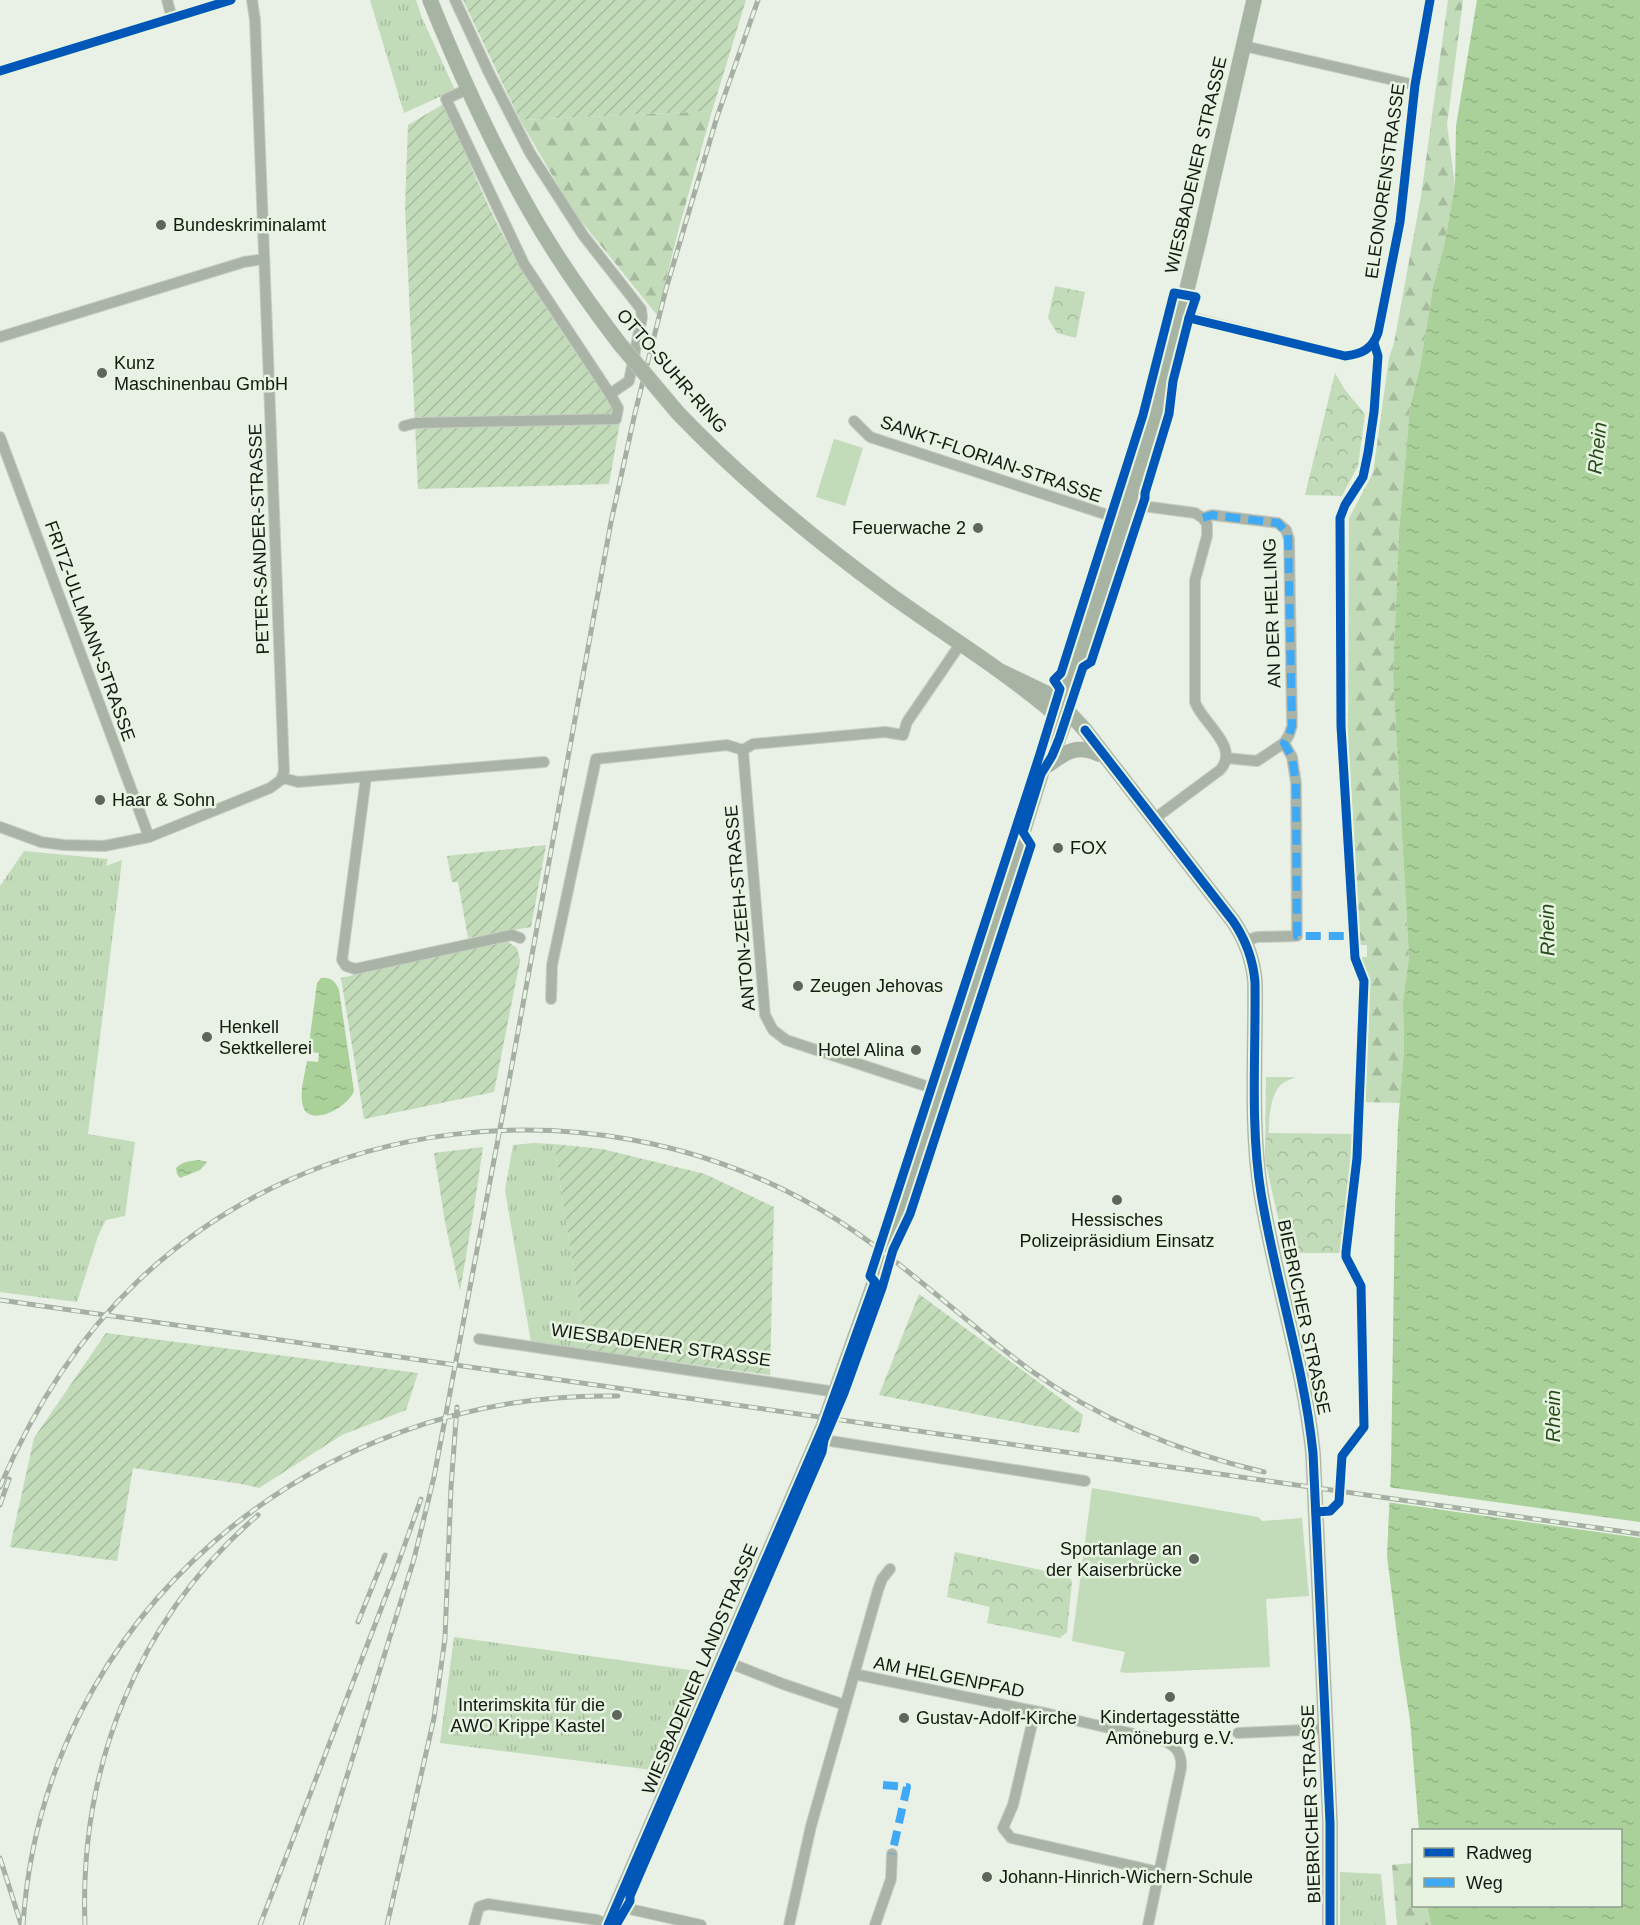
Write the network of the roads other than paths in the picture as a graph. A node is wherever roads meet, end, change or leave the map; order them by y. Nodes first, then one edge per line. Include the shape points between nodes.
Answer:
1 (167, 0) edge
2 (231, 0) edge
3 (252, 0) edge
4 (430, 0) edge
5 (455, 0) edge
6 (1254, 0) edge
7 (1430, 0) edge
8 (172, 18) junction
9 (1244, 46) junction
10 (0, 71) edge
11 (1415, 85) junction
12 (468, 88) junction
13 (264, 259) junction
14 (1181, 315) junction
15 (0, 337) edge
16 (610, 394) junction
17 (854, 421) dead end
18 (404, 426) dead end
19 (0, 437) edge
20 (1129, 502) junction
21 (1203, 518) junction
22 (1123, 520) junction
23 (961, 643) junction
24 (1082, 649) junction
25 (1000, 670) junction
26 (1073, 674) junction
27 (1038, 688) junction
28 (1062, 713) junction
29 (1284, 742) junction
30 (743, 750) junction
31 (1105, 758) junction
32 (1226, 758) junction
33 (544, 762) dead end
34 (1044, 770) junction
35 (366, 777) junction
36 (283, 778) junction
37 (1155, 819) junction
38 (0, 828) edge
39 (149, 837) junction
40 (520, 938) dead end
41 (1245, 941) junction
42 (551, 999) dead end
43 (938, 1090) junction
44 (479, 1339) dead end
45 (836, 1392) junction
46 (821, 1433) junction
47 (1085, 1481) dead end
48 (890, 1569) dead end
49 (722, 1660) junction
50 (854, 1674) junction
51 (845, 1705) junction
52 (1035, 1711) junction
53 (1326, 1729) junction
54 (1238, 1732) dead end
55 (892, 1854) dead end
56 (1159, 1872) junction
57 (616, 1906) junction
58 (474, 1925) edge
59 (608, 1925) edge
60 (701, 1925) edge
61 (789, 1925) edge
62 (875, 1925) edge
63 (1148, 1925) edge
64 (1330, 1925) edge

1 - 8 street
2 - 8 street
3 - 13 street, PETER-SANDER-STRASSE
4 - 12 street, OTTO-SUHR-RING
5 - 16 street via 530,153 584,235 641,309 629,381
6 - 9 street, WIESBADENER STRASSE
7 - 11 street, ELEONORENSTRASSE
8 - 10 street
9 - 11 street
9 - 14 street, WIESBADENER STRASSE
11 - 14 street, ELEONORENSTRASSE via 1400,222 1378,333 1367,350 1345,356
12 - 16 street via 446,99 524,264
12 - 23 street, OTTO-SUHR-RING, bridge via 530,212 572,278 619,343 678,412 721,457 821,543
13 - 15 street
13 - 36 street, PETER-SANDER-STRASSE
14 - 20 street, WIESBADENER STRASSE
16 - 18 street via 618,408 616,419
17 - 22 street, SANKT-FLORIAN-STRASSE via 870,437
19 - 39 street, FRITZ-ULLMANN-STRASSE
20 - 21 street, AN DER HELLING via 1195,513
20 - 22 street, WIESBADENER STRASSE
21 - 29 street, AN DER HELLING via 1212,515 1272,522 1283,526 1288,534 1292,726
21 - 32 street via 1208,530 1195,580 1195,702 1223,744
22 - 24 street, WIESBADENER STRASSE
23 - 25 street, OTTO-SUHR-RING
23 - 30 street via 907,722 903,735 885,732 753,744
24 - 26 street, WIESBADENER STRASSE
24 - 28 street, WIESBADENER STRASSE via 1081,674
25 - 27 street, OTTO-SUHR-RING
25 - 28 street, OTTO-SUHR-RING
26 - 27 street via 1058,686
26 - 28 street, WIESBADENER STRASSE
27 - 28 street, OTTO-SUHR-RING
28 - 31 street, BIEBRICHER STRASSE via 1085,730
28 - 34 street, WIESBADENER STRASSE via 1057,746
29 - 32 street via 1257,761
29 - 41 street via 1292,757 1296,783 1296,936
30 - 42 street via 727,745 596,759 552,965
30 - 43 street, ANTON-ZEEH-STRASSE via 765,1015 773,1030 786,1040
31 - 34 street via 1085,750 1072,750
31 - 37 street, BIEBRICHER STRASSE
32 - 37 street via 1220,770
33 - 35 street
34 - 43 street, WIESBADENER STRASSE
35 - 36 street via 298,782
35 - 40 street via 342,960 346,966 356,969 512,935
36 - 39 street via 270,788
37 - 41 street, BIEBRICHER STRASSE
38 - 39 street via 25,838 64,845 104,846
41 - 53 street, BIEBRICHER STRASSE via 1255,982 1257,1167 1311,1430
43 - 45 street, WIESBADENER STRASSE
44 - 45 street, WIESBADENER STRASSE
45 - 46 street, WIESBADENER STRASSE
46 - 47 street
46 - 49 street, WIESBADENER LANDSTRASSE
48 - 50 street via 878,1590
49 - 51 street
49 - 57 street, WIESBADENER LANDSTRASSE
50 - 51 street
50 - 52 street, AM HELGENPFAD
51 - 61 street via 811,1826
52 - 56 street, AM HELGENPFAD via 1164,1741 1177,1748 1181,1768
52 - 56 street via 1013,1805 1003,1828 1011,1838
53 - 54 street
53 - 64 street, BIEBRICHER STRASSE
55 - 62 street via 891,1879
56 - 63 street
57 - 59 street, WIESBADENER LANDSTRASSE
57 - 60 street
58 - 59 street via 479,1907 488,1904 597,1920

